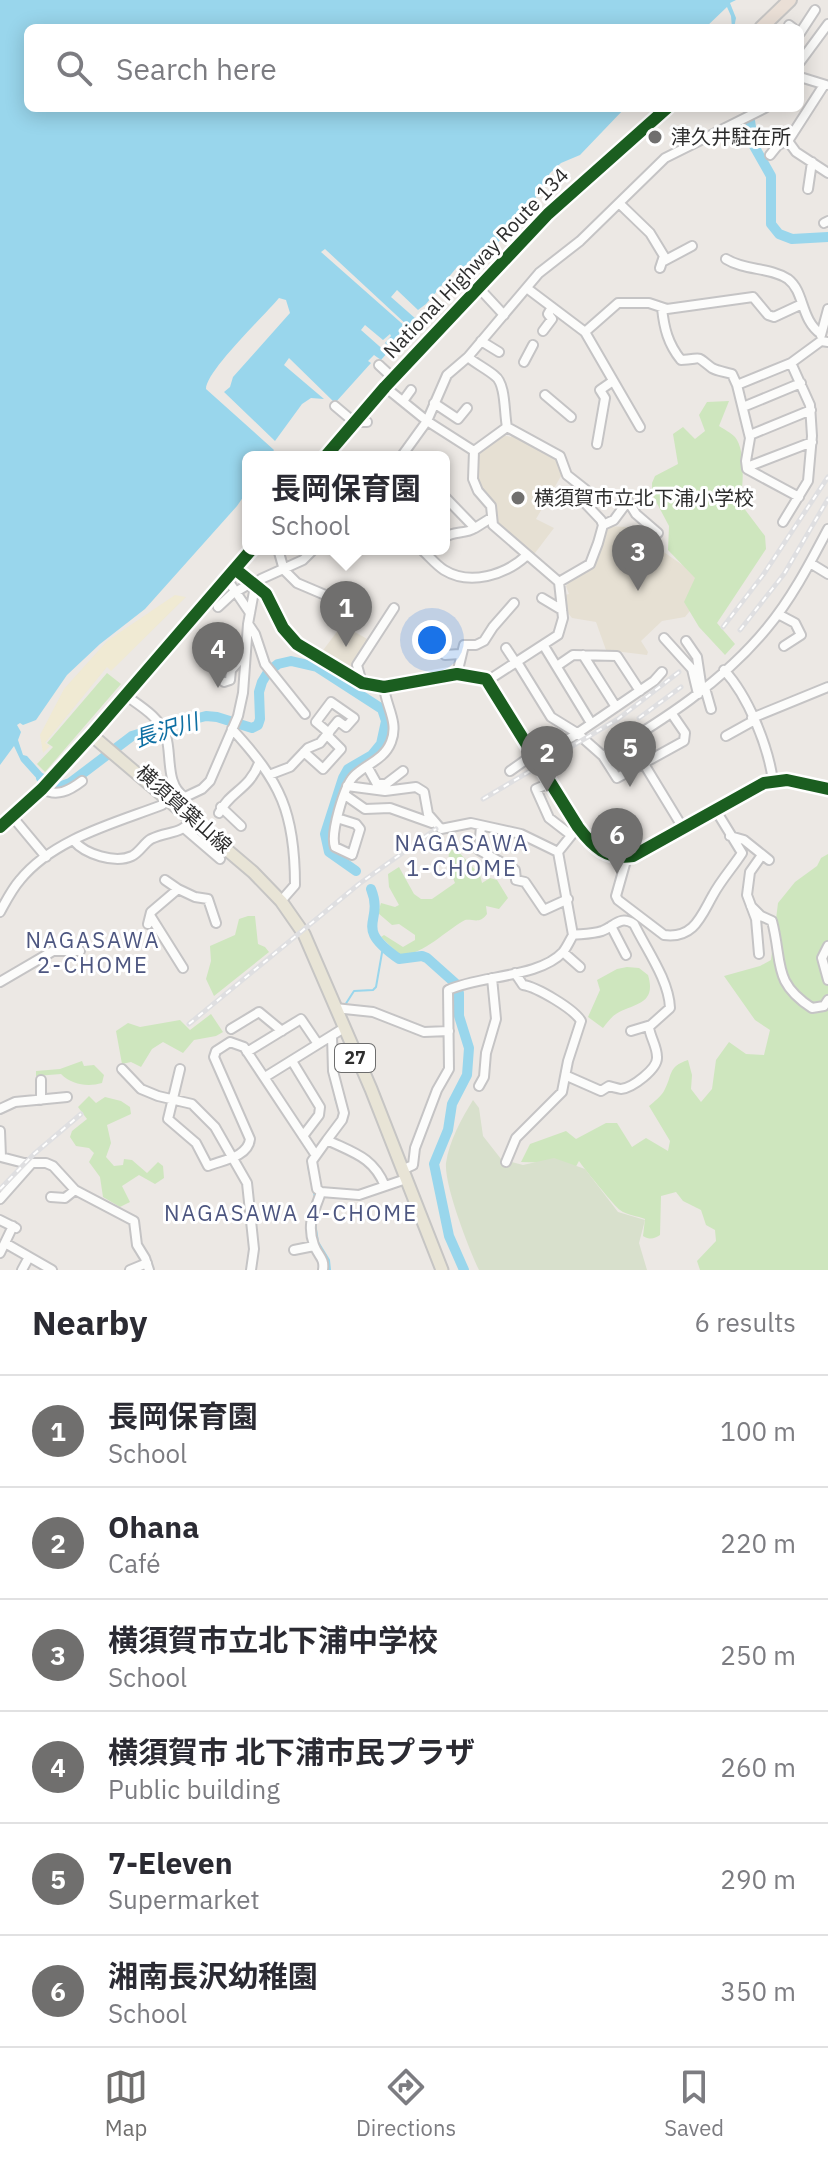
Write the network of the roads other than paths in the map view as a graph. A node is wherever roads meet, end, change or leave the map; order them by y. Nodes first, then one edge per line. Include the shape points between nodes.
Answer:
1 (790, 0) edge
2 (815, 10) dead end
3 (765, 24) edge
4 (828, 24) edge
5 (804, 27) edge
6 (804, 31) edge
7 (821, 35) junction
8 (804, 57) edge
9 (804, 78) edge
10 (826, 85) edge
11 (663, 112) edge
12 (758, 112) edge
13 (788, 141) junction
14 (770, 155) dead end
15 (651, 157) dead end
16 (812, 162) junction
17 (659, 164) junction
18 (828, 173) edge
19 (808, 189) dead end
20 (620, 204) junction
21 (692, 246) dead end
22 (726, 259) dead end
23 (479, 288) junction
24 (528, 289) junction
25 (802, 304) junction
26 (552, 307) junction
27 (662, 308) junction
28 (828, 309) edge
29 (504, 315) junction
30 (543, 331) dead end
31 (585, 332) junction
32 (823, 339) edge
33 (481, 341) junction
34 (533, 345) dead end
35 (499, 352) dead end
36 (468, 357) junction
37 (524, 362) dead end
38 (791, 363) junction
39 (379, 365) dead end
40 (613, 381) junction
41 (389, 383) junction
42 (801, 383) junction
43 (737, 385) junction
44 (411, 390) dead end
45 (545, 395) dead end
46 (403, 401) junction
47 (434, 403) junction
48 (335, 406) dead end
49 (743, 407) junction
50 (467, 408) dead end
51 (811, 410) junction
52 (571, 417) dead end
53 (427, 421) junction
54 (360, 422) junction
55 (507, 427) junction
56 (640, 427) dead end
57 (750, 435) junction
58 (812, 442) junction
59 (597, 444) dead end
60 (335, 451) edge
61 (407, 451) edge
62 (474, 451) junction
63 (747, 467) junction
64 (799, 497) junction
65 (450, 502) edge
66 (491, 518) junction
67 (783, 522) dead end
68 (603, 525) junction
69 (475, 528) junction
70 (828, 529) edge
71 (450, 533) edge
72 (658, 533) dead end
73 (247, 555) edge
74 (280, 555) edge
75 (308, 555) edge
76 (429, 555) edge
77 (526, 556) junction
78 (810, 563) junction
79 (284, 570) junction
80 (231, 574) junction
81 (828, 574) edge
82 (559, 582) junction
83 (253, 584) junction
84 (237, 592) junction
85 (353, 592) dead end
86 (542, 598) dead end
87 (514, 603) dead end
88 (218, 607) dead end
89 (394, 608) dead end
90 (562, 610) junction
91 (250, 614) junction
92 (778, 614) junction
93 (248, 624) junction
94 (664, 638) dead end
95 (686, 641) dead end
96 (437, 646) dead end
97 (544, 646) junction
98 (784, 646) dead end
99 (506, 648) dead end
100 (245, 654) junction
101 (460, 654) junction
102 (583, 655) junction
103 (516, 662) junction
104 (557, 666) junction
105 (724, 670) junction
106 (662, 672) dead end
107 (457, 674) junction
108 (487, 681) junction
109 (362, 683) junction
110 (384, 687) junction
111 (828, 687) edge
112 (640, 691) junction
113 (701, 691) junction
114 (243, 693) junction
115 (125, 695) junction
116 (616, 707) junction
117 (711, 709) dead end
118 (305, 714) dead end
119 (672, 714) junction
120 (752, 720) junction
121 (235, 723) junction
122 (591, 723) junction
123 (94, 732) junction
124 (577, 733) junction
125 (328, 734) junction
126 (726, 736) dead end
127 (304, 752) junction
128 (534, 755) junction
129 (603, 756) junction
130 (259, 763) junction
131 (644, 764) junction
132 (367, 766) junction
133 (403, 771) dead end
134 (510, 771) dead end
135 (269, 775) junction
136 (82, 781) dead end
137 (773, 781) junction
138 (552, 782) junction
139 (46, 784) junction
140 (828, 789) edge
141 (346, 790) junction
142 (162, 805) dead end
143 (715, 809) junction
144 (11, 815) junction
145 (337, 818) junction
146 (435, 821) junction
147 (191, 822) junction
148 (241, 826) dead end
149 (481, 826) junction
150 (0, 827) edge
151 (578, 827) junction
152 (683, 828) junction
153 (571, 835) junction
154 (729, 835) junction
155 (74, 841) junction
156 (558, 852) junction
157 (46, 857) junction
158 (627, 857) junction
159 (220, 859) dead end
160 (165, 880) dead end
161 (178, 889) junction
162 (568, 899) junction
163 (281, 901) junction
164 (751, 906) junction
165 (0, 912) edge
166 (216, 923) dead end
167 (611, 926) junction
168 (573, 935) junction
169 (828, 946) edge
170 (80, 951) dead end
171 (563, 952) junction
172 (759, 954) dead end
173 (626, 955) dead end
174 (580, 967) dead end
175 (183, 968) dead end
176 (515, 973) junction
177 (492, 978) junction
178 (828, 980) edge
179 (0, 982) edge
180 (828, 1000) edge
181 (335, 1008) junction
182 (649, 1027) junction
183 (344, 1028) junction
184 (231, 1029) dead end
185 (282, 1031) junction
186 (449, 1031) junction
187 (631, 1031) dead end
188 (332, 1036) junction
189 (318, 1044) junction
190 (247, 1052) junction
191 (292, 1061) junction
192 (122, 1069) dead end
193 (180, 1069) dead end
194 (567, 1076) junction
195 (265, 1077) junction
196 (41, 1080) dead end
197 (479, 1086) dead end
198 (67, 1097) dead end
199 (41, 1100) junction
200 (174, 1100) junction
201 (0, 1109) edge
202 (0, 1131) edge
203 (303, 1136) junction
204 (327, 1140) junction
205 (315, 1154) junction
206 (1, 1157) edge
207 (232, 1157) junction
208 (506, 1162) dead end
209 (31, 1164) junction
210 (404, 1175) junction
211 (385, 1186) junction
212 (75, 1190) junction
213 (321, 1192) junction
214 (51, 1197) dead end
215 (0, 1199) edge
216 (0, 1220) edge
217 (5, 1243) junction
218 (314, 1246) junction
219 (294, 1250) dead end
220 (0, 1253) edge
221 (29, 1257) junction
222 (148, 1267) edge
223 (22, 1270) edge
224 (52, 1270) edge
225 (130, 1270) edge
226 (251, 1270) edge
227 (323, 1270) edge
228 (442, 1270) edge

1 - 3 highway
2 - 5 street
4 - 7 street
6 - 7 street
7 - 8 street
9 - 10 street
10 - 13 street
11 - 23 highway, National Highway Route 134 via 558,205
12 - 17 street
13 - 14 street
13 - 16 street
15 - 17 street
16 - 18 street
16 - 19 street
17 - 20 street
20 - 21 street via 650,233 664,256 661,265
20 - 24 street via 539,273
22 - 25 street via 788,279
23 - 29 street
23 - 41 highway, National Highway Route 134
24 - 26 street
24 - 29 street
25 - 27 street via 774,317 753,297
25 - 32 street
26 - 30 street via 552,319
26 - 31 street
27 - 31 street via 618,303
27 - 43 street via 664,333 677,357 704,359 732,374
28 - 32 street
29 - 33 street
31 - 40 street
32 - 38 street
33 - 35 street
33 - 36 street
34 - 37 street
36 - 47 street via 447,375
36 - 55 street via 499,381
38 - 42 street
38 - 43 street
39 - 41 street
40 - 56 street
40 - 59 street via 600,390 605,398
41 - 46 street
41 - 54 highway, National Highway Route 134
42 - 49 street
42 - 51 street
43 - 49 street
44 - 46 street
45 - 52 street
46 - 53 street
47 - 50 street via 458,419
47 - 53 street
48 - 54 street
49 - 57 street
51 - 57 street
51 - 58 street
53 - 61 street
53 - 62 street
54 - 60 highway, National Highway Route 134
55 - 62 street
55 - 68 street via 560,456 567,475 586,490 584,502
57 - 63 street
58 - 63 street
58 - 64 street via 808,481
62 - 66 street via 473,479 491,506
63 - 64 street
64 - 67 street
65 - 69 street
66 - 69 street
66 - 77 street
68 - 72 street via 614,520 628,501
68 - 82 street via 593,560
69 - 71 street
70 - 78 street
73 - 80 highway
74 - 79 street
75 - 79 street
76 - 77 street via 441,569 468,578 505,571
77 - 82 street
78 - 81 street
78 - 92 street
79 - 83 street
79 - 85 street via 297,583 334,601 344,603
80 - 83 street
80 - 84 street
80 - 115 highway
82 - 90 street
83 - 84 street
83 - 91 street
83 - 109 street via 266,594 297,644
84 - 88 street
84 - 91 street
86 - 90 street
87 - 101 street via 484,641 464,645
89 - 109 street via 357,665
90 - 97 street via 562,627
91 - 93 street
92 - 98 street via 795,623 801,635
92 - 105 street
93 - 100 street
93 - 118 street via 265,664
94 - 113 street via 692,669
95 - 113 street via 697,657
96 - 101 street via 445,655
97 - 103 street
97 - 104 street
99 - 103 street
100 - 114 street
100 - 114 street via 227,681
101 - 107 street
102 - 104 street
102 - 112 street via 617,656
102 - 116 street
103 - 108 street
103 - 124 street via 551,717
104 - 122 street
105 - 113 street
105 - 120 street via 741,690
106 - 112 street
107 - 108 street
107 - 110 street
108 - 128 street
109 - 110 street
110 - 132 street via 394,730 384,753
111 - 120 street
112 - 116 street
113 - 117 street
113 - 119 street
114 - 121 street
115 - 121 street via 159,722 174,786 184,797 210,781
115 - 123 highway
116 - 122 street
119 - 129 street
119 - 131 street via 686,737
120 - 126 street
120 - 137 street
121 - 130 street
122 - 124 street
123 - 139 highway
123 - 147 main road, 横須賀葉山線 / 27
124 - 128 street
124 - 129 street
125 - 125 street via 338,721 346,727 354,718 331,702 316,722
125 - 127 street
125 - 127 street via 341,749 323,769
127 - 135 street via 290,767
128 - 134 street
128 - 138 street
129 - 131 street via 617,778
130 - 135 street
130 - 148 street via 247,784 220,810
131 - 152 street
132 - 133 street via 377,784 386,784
132 - 141 street
135 - 163 street via 292,828 295,885
136 - 139 street via 54,793
137 - 140 street
137 - 143 street
138 - 151 street
138 - 153 street via 536,789 549,818
139 - 144 highway
141 - 145 street
141 - 146 street via 365,809 390,808
141 - 146 street via 422,788
142 - 155 street
143 - 152 street
143 - 154 street
144 - 150 highway
144 - 157 street
145 - 145 street via 333,843 352,855 360,829
146 - 149 street via 441,829 462,823
147 - 155 street via 121,858 81,850
147 - 159 street
147 - 163 main road, 横須賀葉山線 / 27
149 - 156 street via 524,835
149 - 162 street via 479,850 515,870 516,880 525,882 544,910
151 - 153 street
151 - 158 street via 603,853
152 - 158 street
153 - 156 street
154 - 158 street via 742,853 702,919 672,936 618,900
154 - 164 street via 766,857 749,875
155 - 157 street
156 - 162 street
157 - 165 street via 19,880
160 - 161 street
161 - 166 street via 208,899
161 - 175 street via 151,912 150,920
162 - 168 street
163 - 181 main road, 横須賀葉山線 / 27 via 309,943
164 - 172 street
164 - 180 street via 772,921 787,988 812,1008
167 - 168 street
167 - 173 street
167 - 182 street via 626,920 634,924 662,980 670,1008
168 - 171 street
169 - 178 street via 822,958
170 - 179 street via 53,951
171 - 174 street
171 - 176 street
176 - 177 street
176 - 194 street via 523,985 581,1021
177 - 186 street via 448,990
177 - 197 street via 496,1019
181 - 183 main road, 横須賀葉山線 / 27
181 - 186 street via 373,1012 424,1032
182 - 187 street
182 - 194 street via 657,1063 633,1085 601,1091
183 - 188 street
183 - 210 main road, 横須賀葉山線 / 27
184 - 185 street via 259,1012
185 - 189 street via 301,1019
185 - 190 street
186 - 210 street via 447,1077 437,1090 413,1165
188 - 189 street
188 - 204 street via 333,1071 344,1113
189 - 191 street
190 - 195 street
190 - 207 street via 230,1042 214,1057 250,1139 245,1152
191 - 195 street
191 - 203 street via 320,1107
192 - 200 street via 141,1089
193 - 200 street
194 - 208 street via 562,1092 516,1138
195 - 203 street
196 - 199 street
198 - 199 street
199 - 201 street
200 - 207 street via 192,1104 208,1119
200 - 207 street via 170,1122 196,1143 208,1166
202 - 206 street
203 - 205 street
204 - 205 street
204 - 211 street via 367,1159
205 - 213 street via 314,1174
206 - 209 street
207 - 226 street via 247,1183
209 - 212 street via 53,1166
209 - 215 street
210 - 211 street
210 - 228 main road, 横須賀葉山線 / 27
211 - 213 street via 359,1195
212 - 214 street via 65,1198
212 - 222 street via 134,1221 137,1245
213 - 218 street via 310,1218
216 - 217 street via 15,1228
217 - 220 street
217 - 221 street
218 - 219 street
218 - 227 street
221 - 223 street
221 - 224 street
222 - 225 street

